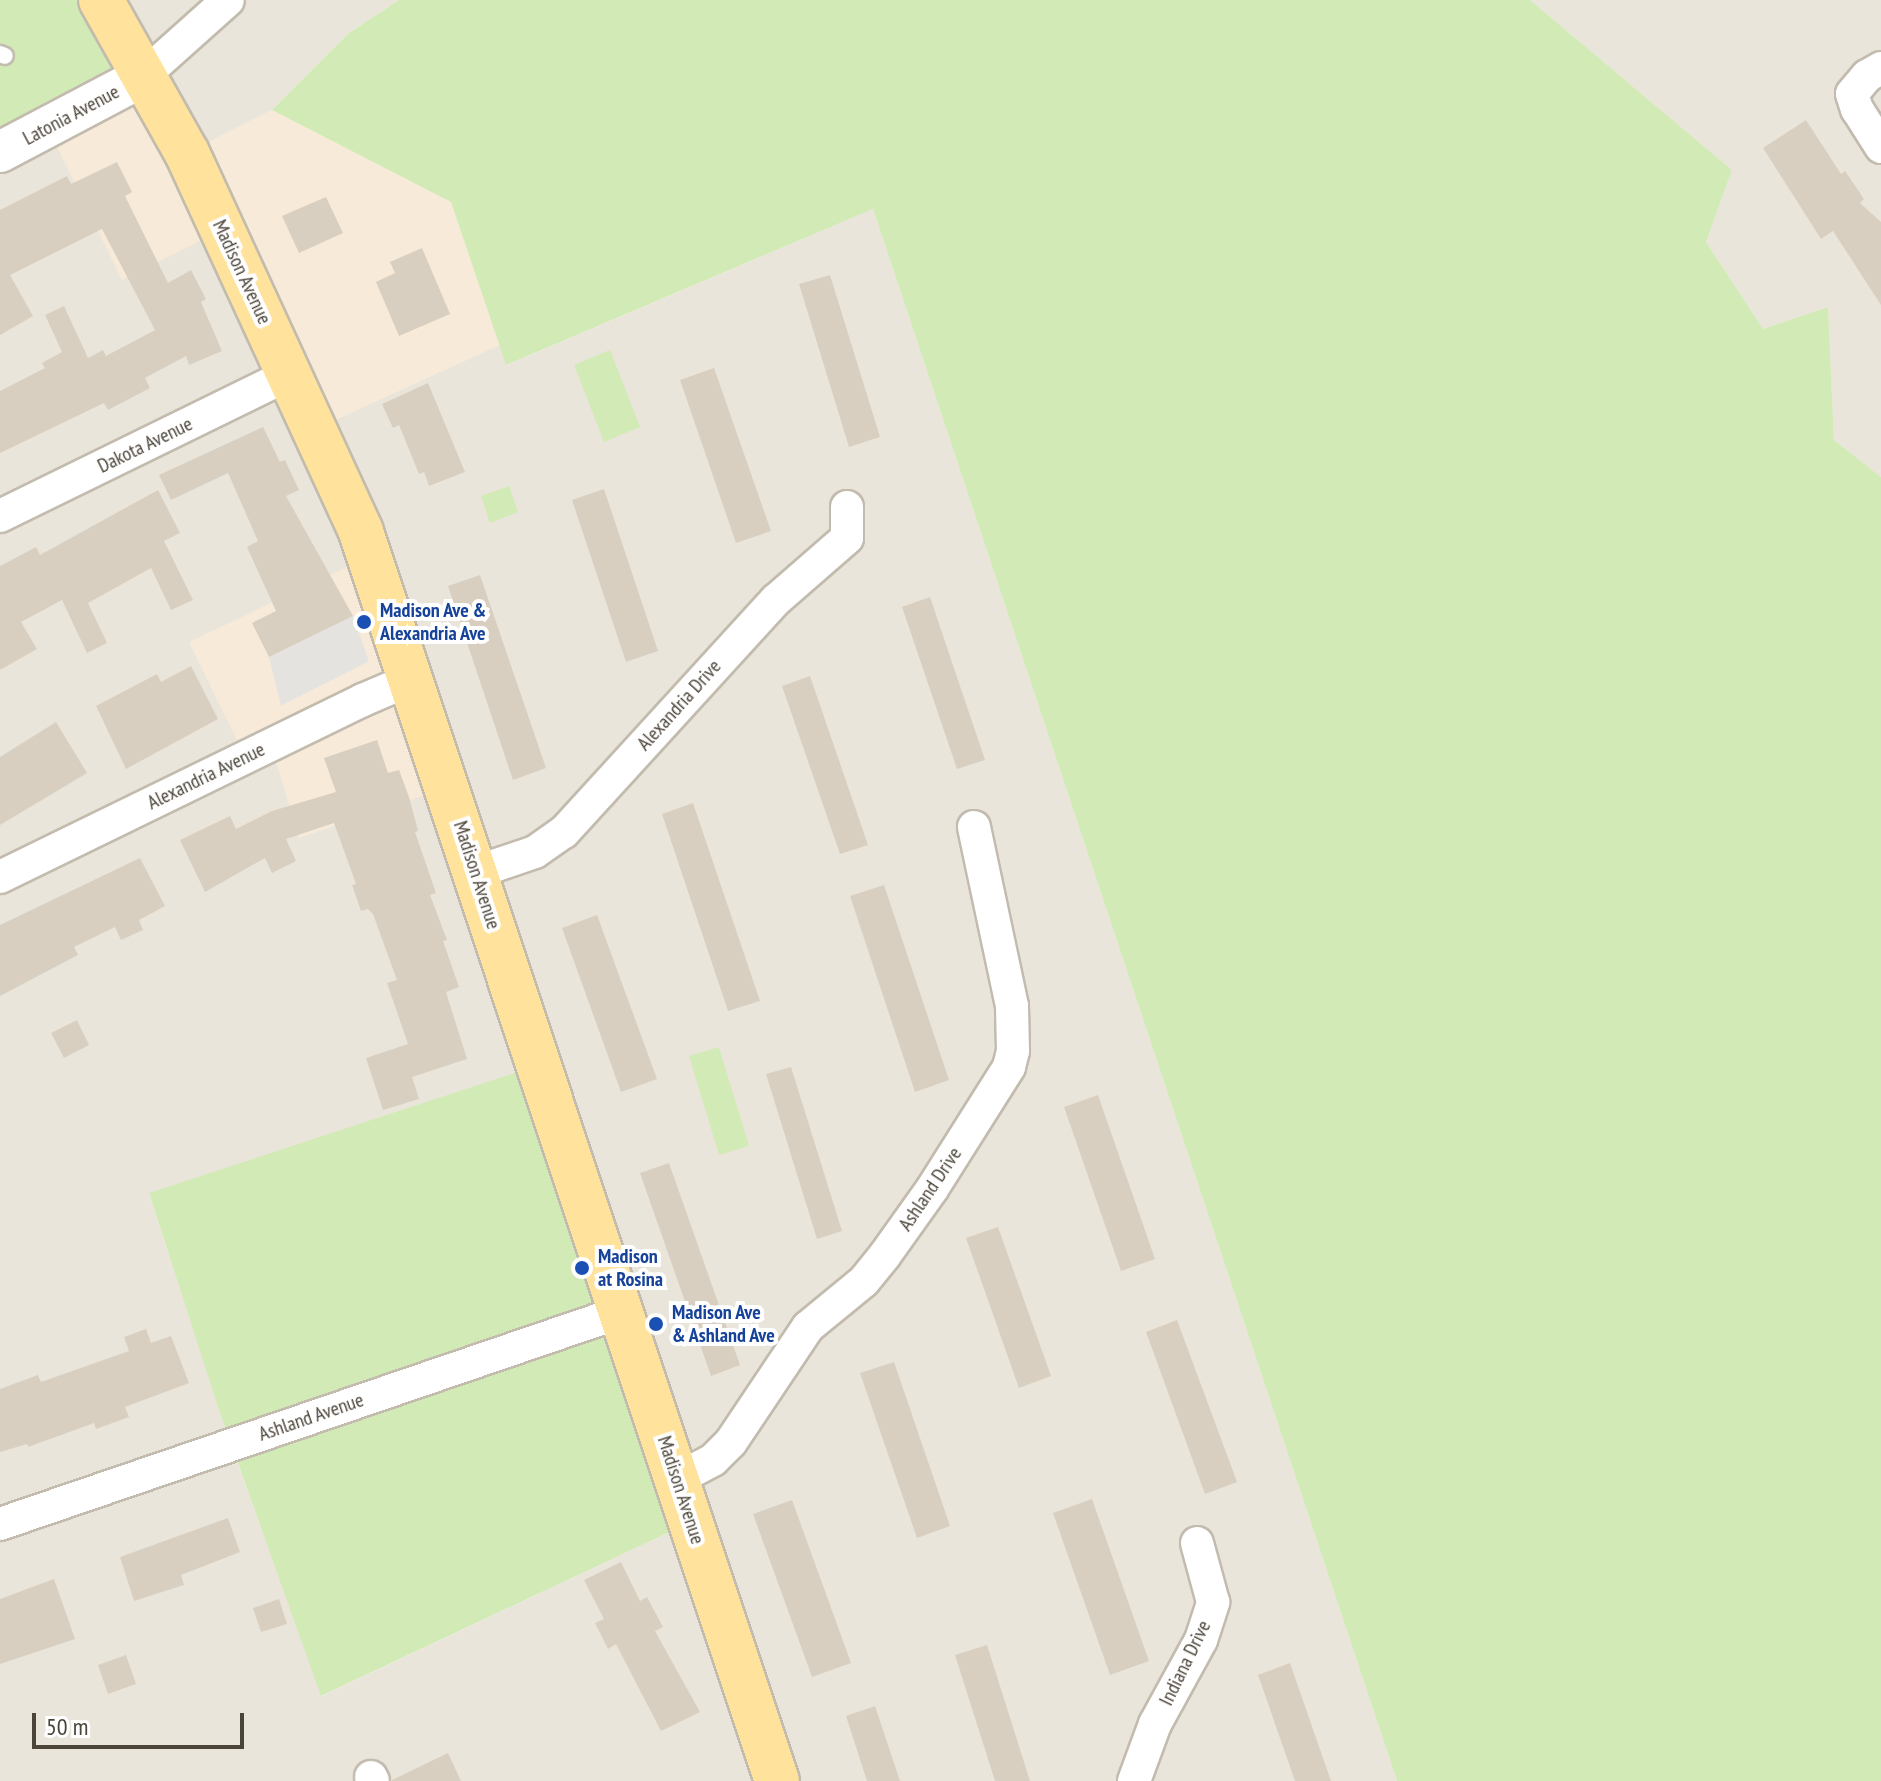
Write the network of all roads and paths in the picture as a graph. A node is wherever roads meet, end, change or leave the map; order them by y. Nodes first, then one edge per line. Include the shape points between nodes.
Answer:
1 (101, 0) edge
2 (228, 0) edge
3 (1881, 68) edge
4 (142, 77) junction
5 (1881, 147) edge
6 (0, 152) edge
7 (290, 374) junction
8 (847, 507) dead end
9 (0, 516) edge
10 (412, 679) junction
11 (974, 827) dead end
12 (476, 872) junction
13 (0, 877) edge
14 (621, 1312) junction
15 (677, 1479) junction
16 (0, 1524) edge
17 (1197, 1543) dead end
18 (777, 1781) edge
19 (1134, 1781) edge

1 - 4 main road, Madison Avenue
2 - 4 street
3 - 5 street via 1852,94
4 - 6 street, Latonia Avenue
4 - 7 main road, Madison Avenue via 187,153
7 - 9 street, Dakota Avenue
7 - 10 main road, Madison Avenue via 361,532
8 - 12 street, Alexandria Drive via 847,538 776,600 564,832 535,852
10 - 12 main road, Madison Avenue
10 - 13 street, Alexandria Avenue
11 - 15 street, Ashland Drive via 1012,1006 1009,1067 885,1255 864,1281 808,1327 731,1442 713,1460
12 - 14 main road, Madison Avenue
14 - 15 main road, Madison Avenue
14 - 16 street, Ashland Avenue
15 - 18 main road, Madison Avenue
17 - 19 street, Indiana Drive via 1213,1602 1201,1640 1155,1724

